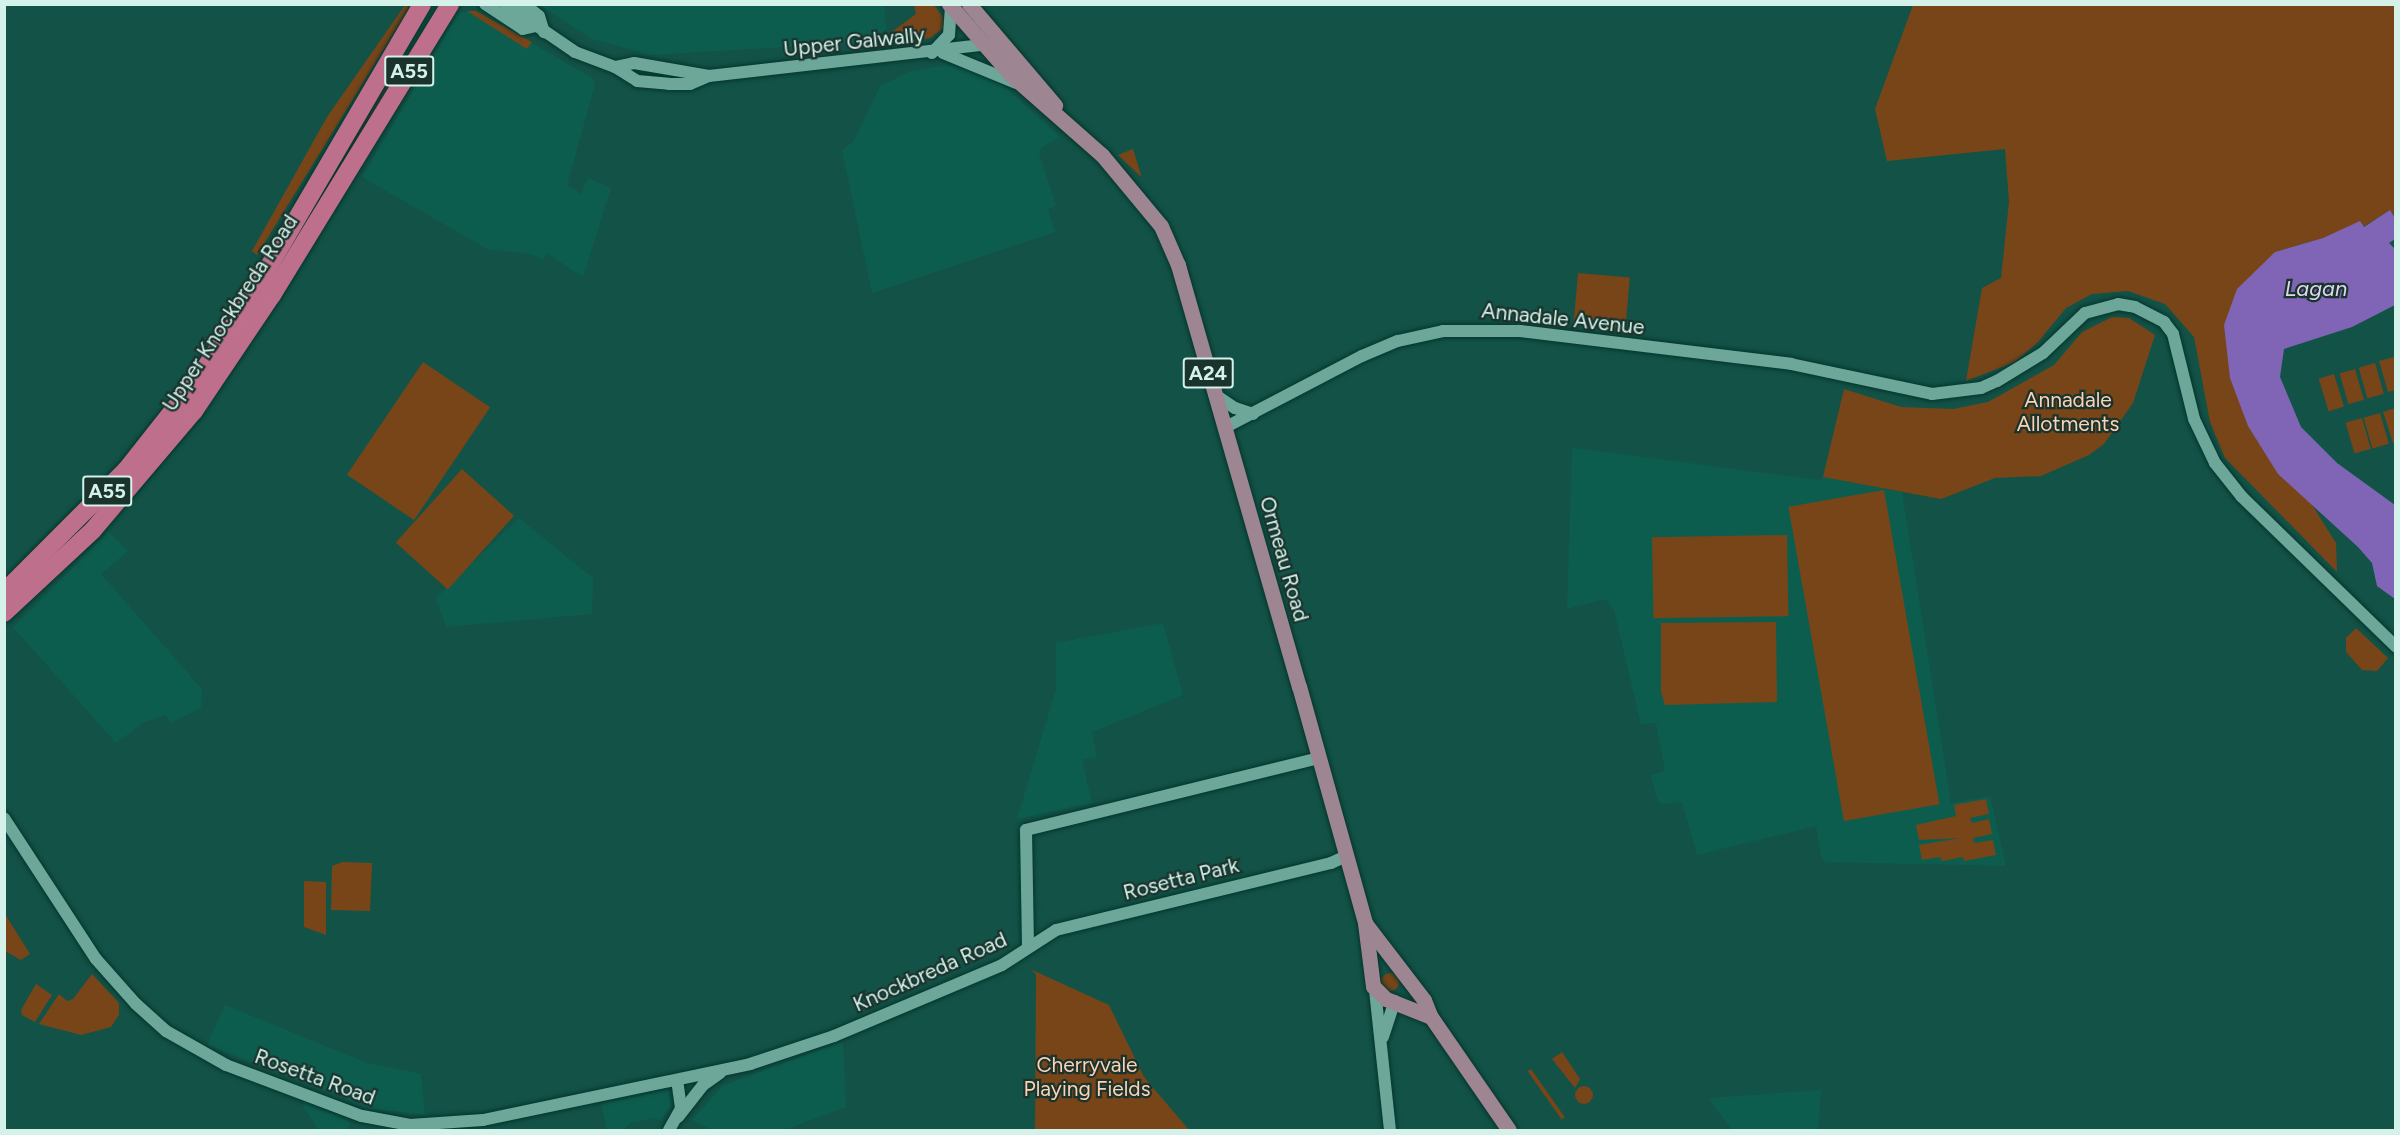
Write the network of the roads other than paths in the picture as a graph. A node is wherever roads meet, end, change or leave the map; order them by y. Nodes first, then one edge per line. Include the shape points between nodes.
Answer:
1 (422, 4) edge
2 (432, 4) edge
3 (484, 4) edge
4 (505, 4) edge
5 (524, 4) edge
6 (969, 4) edge
7 (451, 5) edge
8 (953, 6) edge
9 (539, 29) junction
10 (1003, 42) junction
11 (983, 46) junction
12 (936, 53) junction
13 (392, 56) junction
14 (1022, 86) junction
15 (1045, 105) junction
16 (1072, 126) junction
17 (1214, 394) junction
18 (1253, 414) junction
19 (1224, 428) junction
20 (162, 440) junction
21 (4, 592) edge
22 (22, 598) junction
23 (4, 613) edge
24 (4, 623) edge
25 (2396, 647) edge
26 (1319, 758) junction
27 (4, 818) edge
28 (1346, 856) junction
29 (1365, 924) junction
30 (1028, 946) junction
31 (1394, 963) junction
32 (1374, 971) junction
33 (1408, 979) junction
34 (1376, 990) junction
35 (1395, 1001) junction
36 (1431, 1017) junction
37 (1382, 1041) junction
38 (723, 1071) junction
39 (676, 1080) junction
40 (678, 1117) junction
41 (669, 1131) edge
42 (1390, 1131) edge
43 (1509, 1131) edge

1 - 13 highway, Upper Knockbreda Road / A55
2 - 13 highway
3 - 9 street via 523,28
4 - 9 street, Upper Galwally
5 - 9 street via 539,16
6 - 10 main road, A24
7 - 20 highway, Upper Knockbreda Road / A55 via 251,327
8 - 11 main road, A24
8 - 12 street via 949,34
9 - 12 street, Upper Galwally via 575,52 615,67 637,81 669,84 690,84 709,76
10 - 11 street, Upper Galwally
10 - 15 main road via 1007,58
10 - 16 main road, A24
11 - 12 street, Upper Galwally
11 - 14 main road, A24
12 - 14 street via 986,67
13 - 20 highway, Upper Knockbreda Road / A55 via 244,309
14 - 15 main road, A24
15 - 16 main road, A24
16 - 17 main road, Ormeau Road / A24 via 1152,211 1178,265
17 - 18 street
17 - 19 main road, Ormeau Road / A24
18 - 19 street, Annadale Avenue
18 - 25 street, Annadale Avenue via 1398,341 1465,329 1520,331 1815,368 1911,392 1956,392 1981,388 2020,370 2085,313 2118,304 2149,312 2164,322 2177,344 2194,419 2215,463 2242,497
19 - 26 main road, Ormeau Road / A24
20 - 21 highway, Upper Knockbreda Road / A55
20 - 22 highway, Upper Knockbreda Road / A55 via 93,530
22 - 23 highway, Upper Knockbreda Road / A55
22 - 24 highway
26 - 28 main road, Ormeau Road / A24
26 - 30 street, Knockbreda Road via 1026,830
27 - 39 street, Rosetta Road via 111,979 166,1031 225,1065 362,1116 410,1125 483,1120
28 - 29 main road, Ormeau Road / A24
28 - 30 street, Rosetta Park via 1331,863 1056,930
29 - 31 main road, Ormeau Road / A24
29 - 32 main road, Ormeau Road / A24
30 - 38 street, Knockbreda Road via 1002,965 834,1036
31 - 32 main road
31 - 33 main road, Ormeau Road / A24
32 - 34 main road, Ormeau Road / A24 via 1372,983
33 - 35 main road
33 - 36 main road, Ormeau Road / A24
34 - 35 main road
34 - 37 street
35 - 36 main road
35 - 37 street
36 - 43 main road, Ormeau Road / A24
37 - 42 street
38 - 39 street, Rosetta Road
38 - 40 street via 703,1085
39 - 40 street via 681,1101
40 - 41 street

